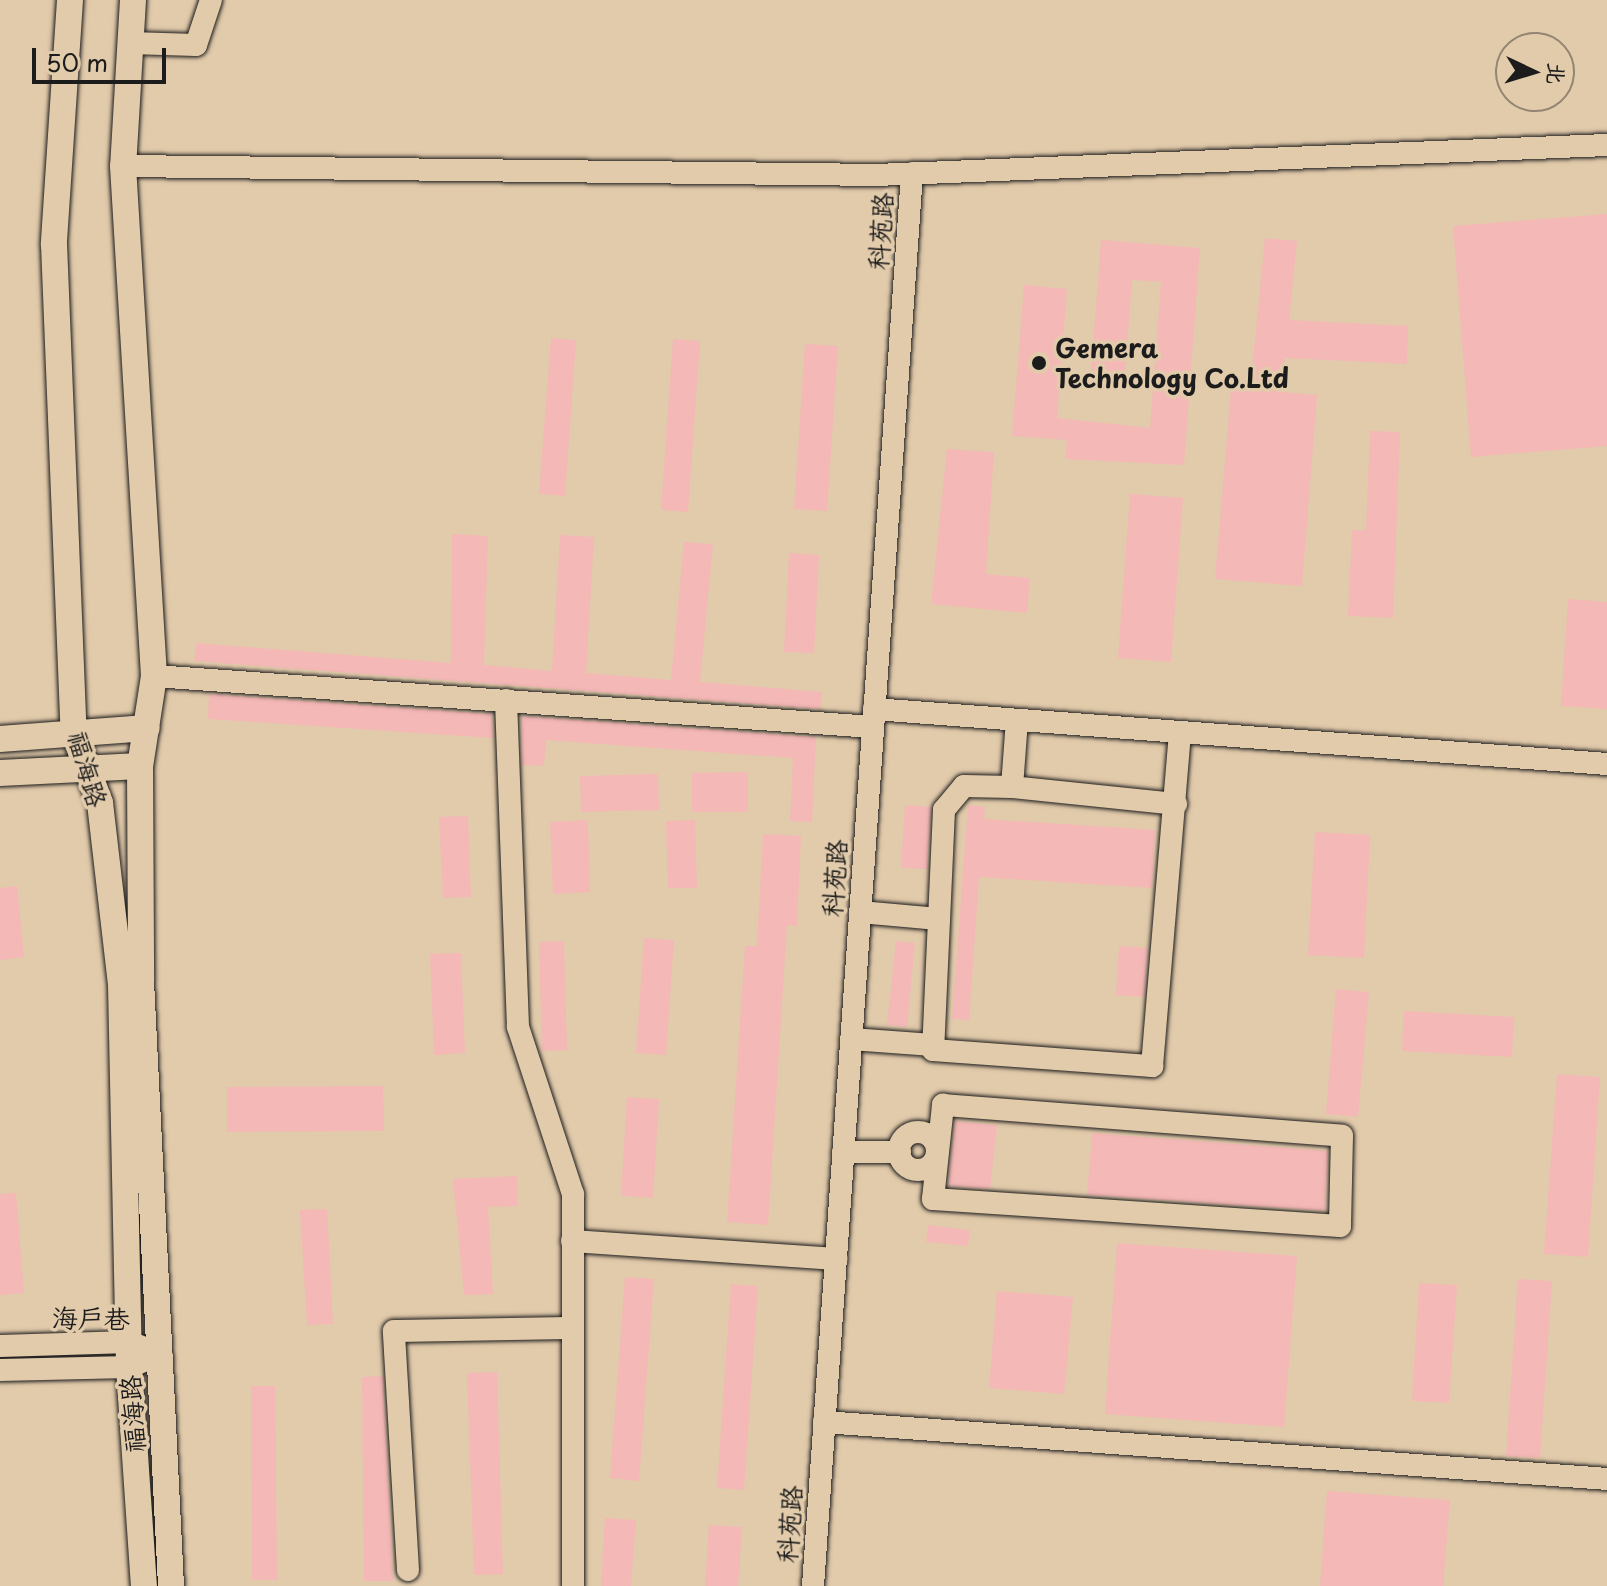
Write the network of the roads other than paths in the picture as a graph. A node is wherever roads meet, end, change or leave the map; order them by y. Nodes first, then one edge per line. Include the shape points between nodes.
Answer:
1 (70, 0) edge
2 (133, 0) edge
3 (211, 0) edge
4 (130, 43) junction
5 (1607, 145) edge
6 (123, 166) junction
7 (912, 173) junction
8 (154, 676) junction
9 (506, 700) junction
10 (874, 718) junction
11 (1017, 720) junction
12 (147, 728) junction
13 (74, 733) junction
14 (1180, 734) junction
15 (0, 739) edge
16 (1607, 764) edge
17 (140, 766) junction
18 (86, 770) junction
19 (0, 773) edge
20 (1012, 787) junction
21 (1176, 804) junction
22 (860, 912) junction
23 (939, 919) junction
24 (851, 1039) junction
25 (933, 1045) junction
26 (937, 1146) junction
27 (843, 1152) junction
28 (900, 1152) junction
29 (572, 1241) junction
30 (836, 1259) junction
31 (571, 1328) junction
32 (0, 1346) edge
33 (129, 1354) junction
34 (161, 1354) junction
35 (0, 1370) edge
36 (824, 1422) junction
37 (1607, 1479) edge
38 (408, 1570) dead end
39 (144, 1586) edge
40 (171, 1586) edge
41 (573, 1586) edge
42 (813, 1586) edge

1 - 13 main road, 福海路 via 54,244
2 - 4 main road, 福海路
3 - 4 street via 196,45
4 - 6 main road, 福海路
5 - 7 street
6 - 7 street
6 - 8 main road, 福海路
7 - 10 street, 科苑路
8 - 9 street
8 - 12 main road, 福海路
9 - 10 street
9 - 29 street via 518,1027 557,1128 573,1194
10 - 11 street
10 - 22 street, 科苑路
11 - 14 street
11 - 20 street
12 - 13 main road
12 - 17 main road, 福海路
13 - 15 main road
13 - 18 main road, 福海路
14 - 16 street
14 - 21 street
17 - 18 main road
17 - 34 main road, 福海路 via 141,981
18 - 19 main road
18 - 33 main road, 福海路 via 100,803 121,984
20 - 21 street
20 - 23 street via 964,786 944,810
21 - 25 street via 1152,1066
22 - 23 street
22 - 24 street, 科苑路
23 - 25 street
24 - 25 street
24 - 27 street, 科苑路
26 - 26 street via 933,1199 1340,1226 1342,1136 943,1105
26 - 28 street via 921,1129 906,1136
26 - 28 street via 923,1173 905,1167
27 - 28 street
27 - 30 street, 科苑路
29 - 30 street
29 - 31 street
30 - 36 street, 科苑路
31 - 38 street via 394,1331
31 - 41 street
32 - 33 street, 海户巷
33 - 34 street, 海户巷
33 - 35 street, 海户巷
33 - 39 main road, 福海路
34 - 40 main road, 福海路
36 - 37 street
36 - 42 street, 科苑路

